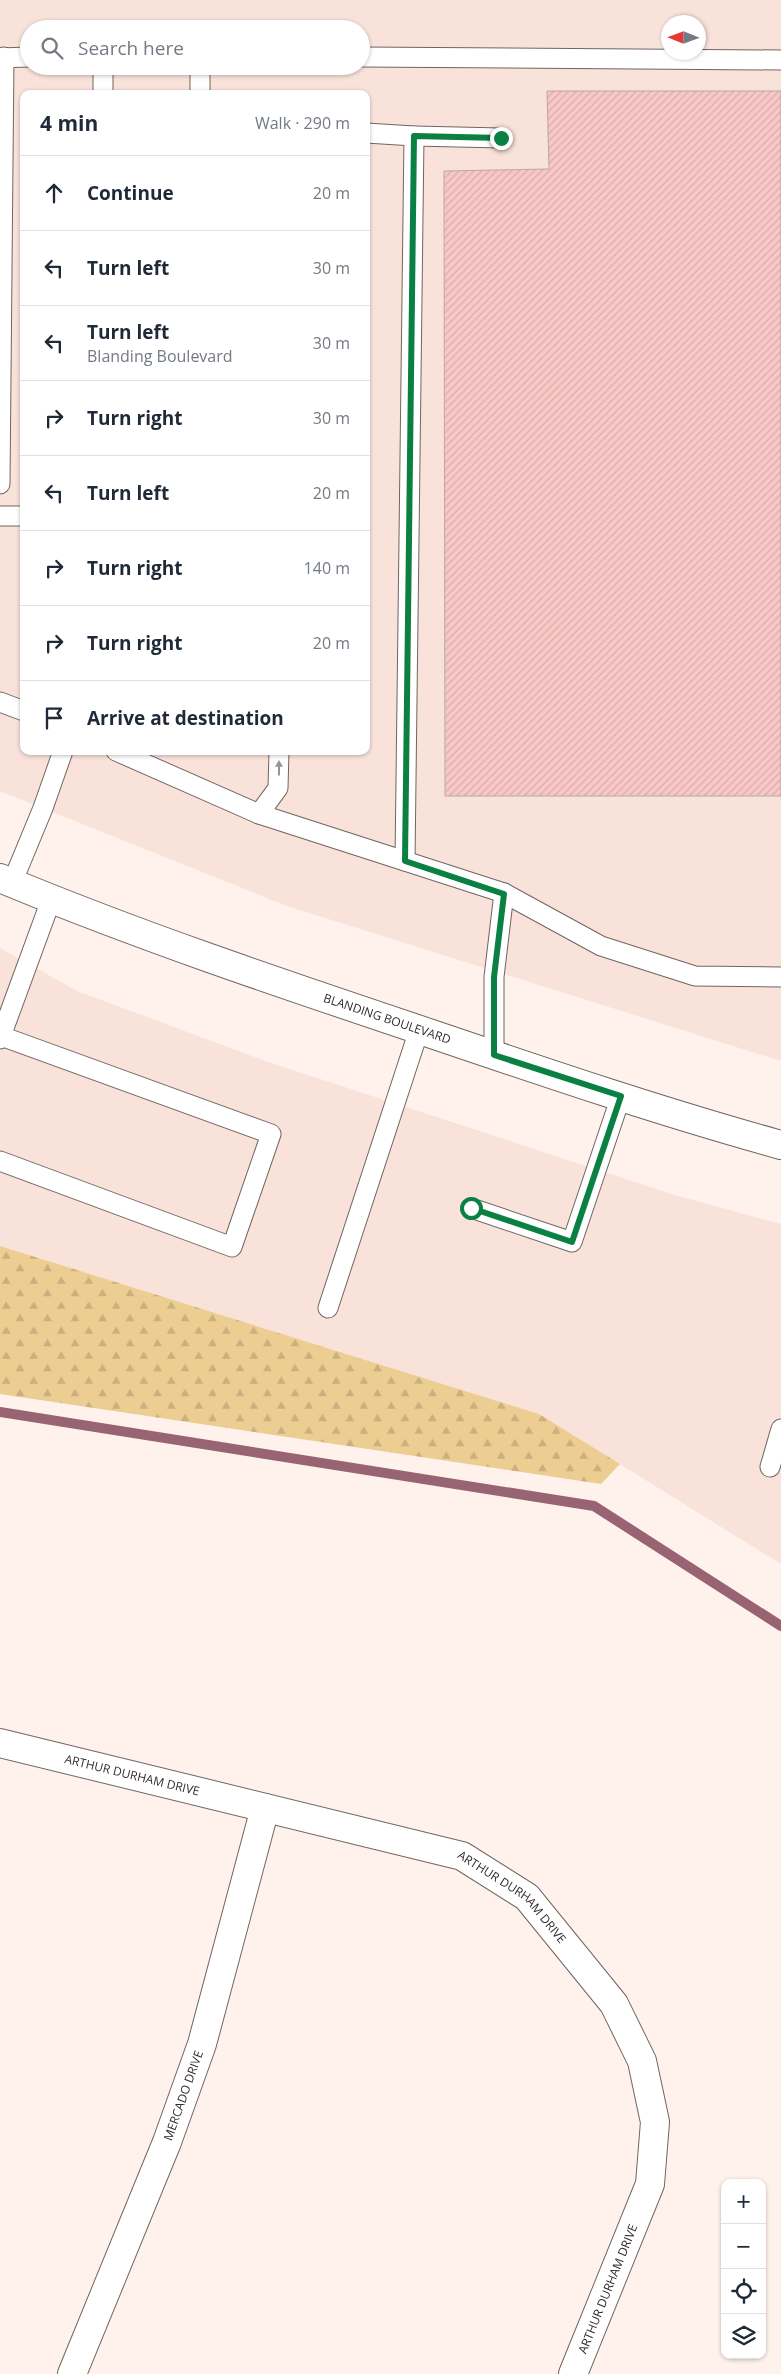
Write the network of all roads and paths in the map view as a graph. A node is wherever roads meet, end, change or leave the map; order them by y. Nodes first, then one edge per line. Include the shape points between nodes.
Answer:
1 (20, 57) edge
2 (370, 57) edge
3 (2, 58) edge
4 (781, 60) edge
5 (103, 75) edge
6 (200, 75) edge
7 (103, 90) edge
8 (200, 90) edge
9 (370, 133) edge
10 (414, 136) junction
11 (501, 138) dead end
12 (0, 484) edge
13 (0, 516) edge
14 (20, 516) edge
15 (0, 702) edge
16 (20, 710) edge
17 (62, 755) edge
18 (125, 755) edge
19 (279, 755) edge
20 (259, 814) junction
21 (405, 861) junction
22 (6, 880) edge
23 (504, 894) junction
24 (51, 900) junction
25 (781, 977) edge
26 (419, 1030) junction
27 (0, 1037) edge
28 (494, 1055) junction
29 (621, 1096) junction
30 (781, 1145) edge
31 (0, 1161) edge
32 (471, 1208) dead end
33 (328, 1308) dead end
34 (781, 1429) edge
35 (770, 1467) dead end
36 (0, 1743) edge
37 (265, 1808) junction
38 (72, 2374) edge
39 (573, 2374) edge

1 - 3 lane
2 - 4 lane
3 - 12 lane
5 - 7 lane
6 - 8 lane
9 - 10 lane
10 - 11 lane
10 - 21 lane
13 - 14 lane
15 - 16 lane
17 - 22 lane via 39,819
18 - 20 lane
20 -> 19 lane via 278,788
20 - 21 lane
21 - 23 lane
22 - 24 street, BLANDING BOULEVARD
23 - 25 lane via 601,946 695,976
23 - 28 lane via 494,977
24 - 26 street, BLANDING BOULEVARD
24 - 27 lane
26 - 28 street, BLANDING BOULEVARD
26 - 33 lane
27 - 31 lane via 271,1134 232,1246
28 - 29 street, BLANDING BOULEVARD
29 - 30 street, BLANDING BOULEVARD
29 - 32 lane via 572,1242
34 - 35 lane
36 - 37 street, ARTHUR DURHAM DRIVE
37 - 38 street, MERCADO DRIVE via 202,2044 167,2142
37 - 39 street, ARTHUR DURHAM DRIVE via 462,1856 527,1897 614,2004 642,2061 655,2122 650,2184

